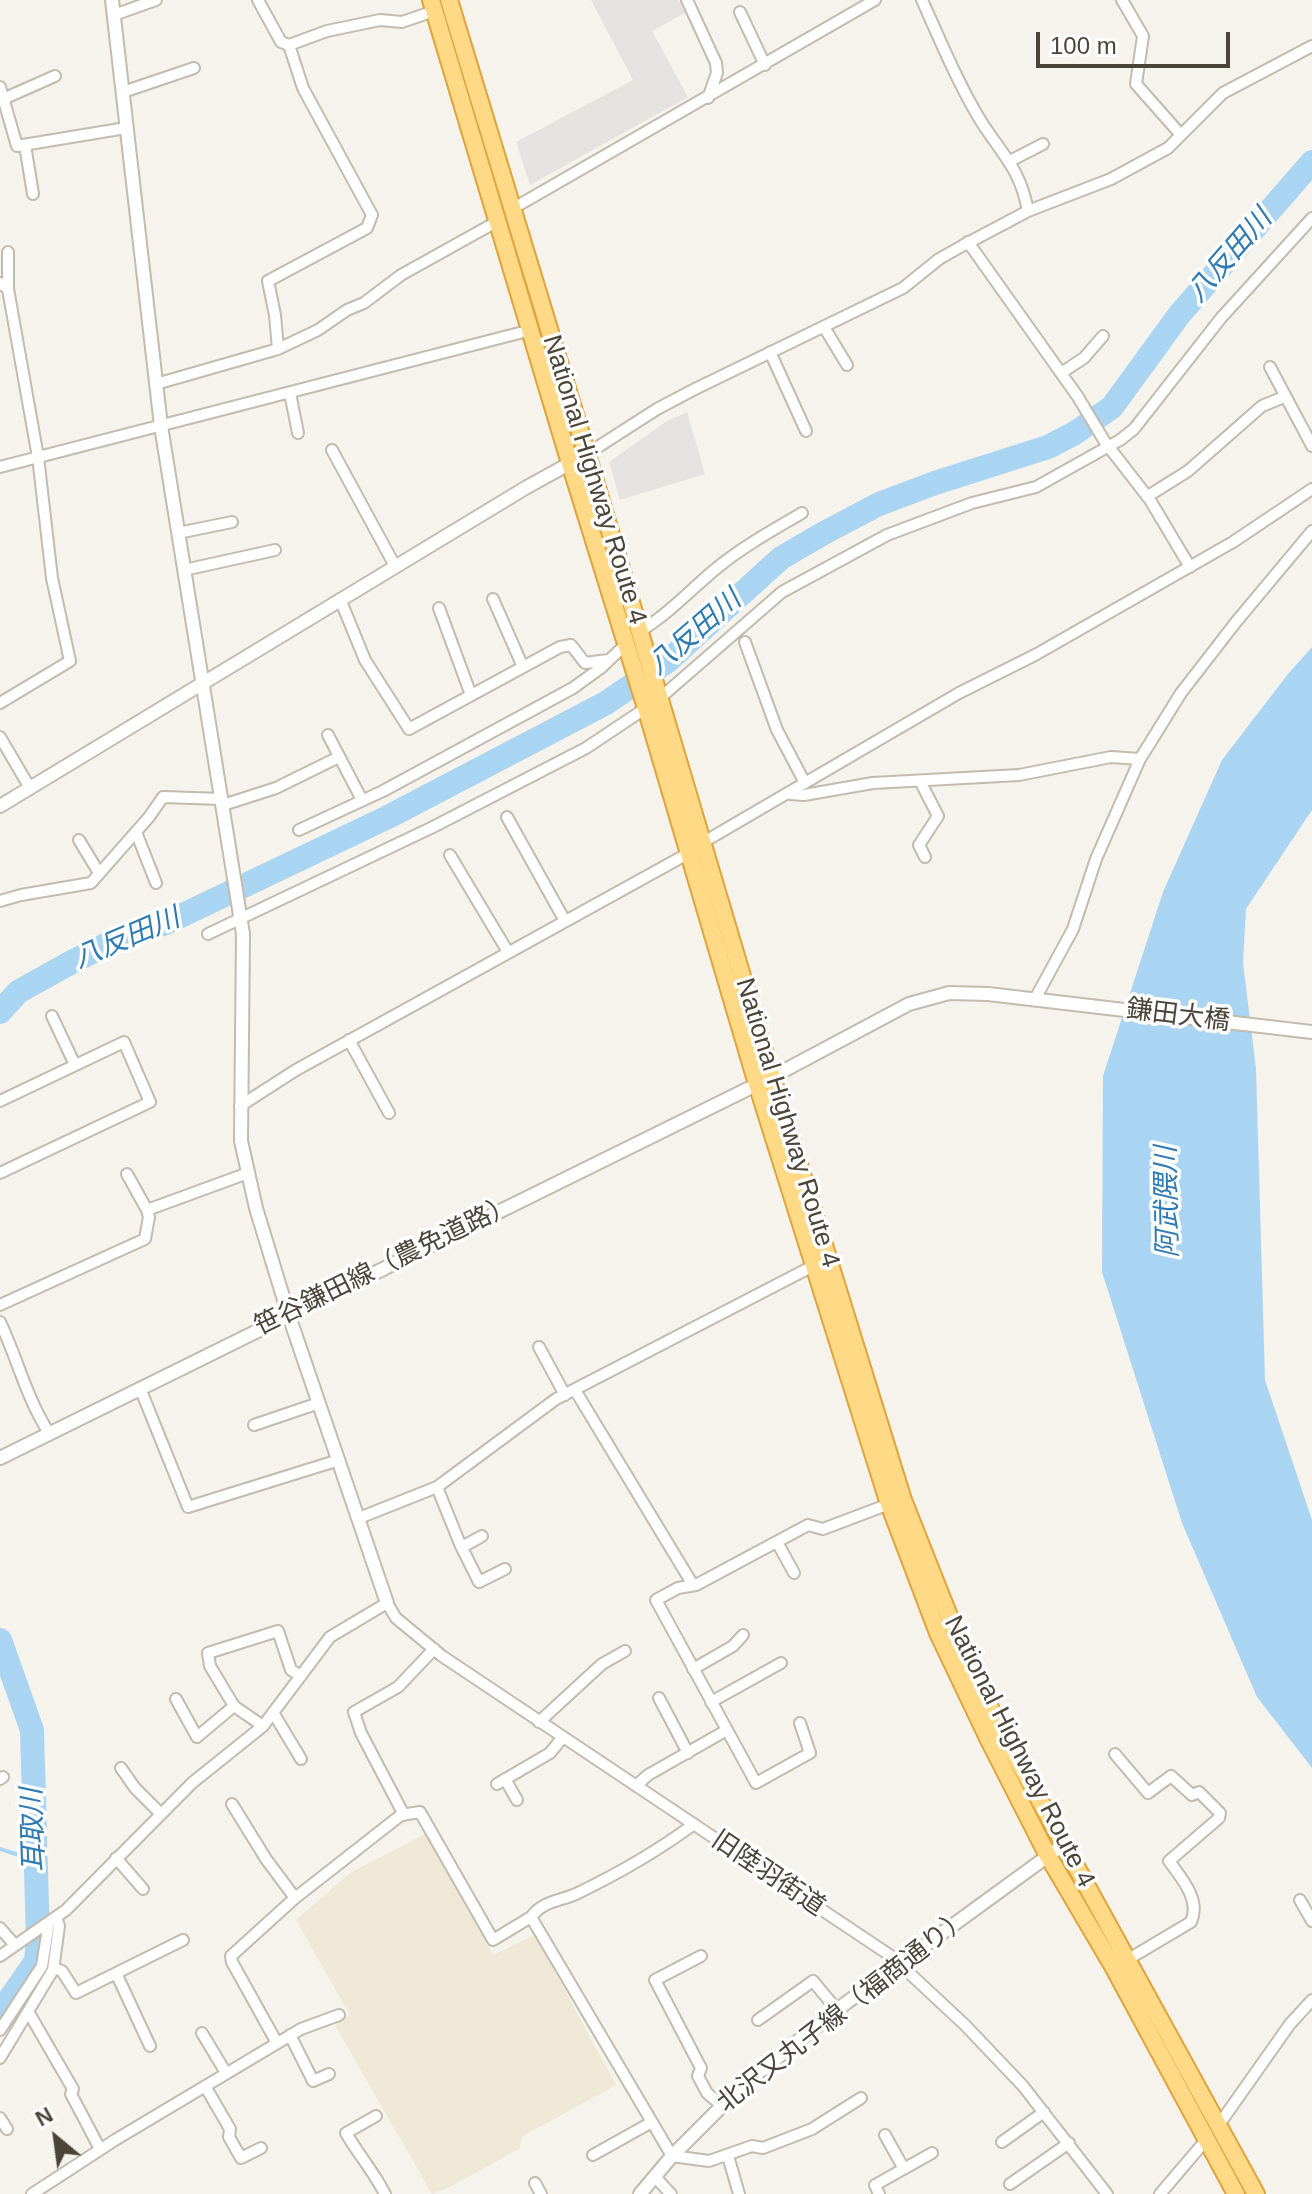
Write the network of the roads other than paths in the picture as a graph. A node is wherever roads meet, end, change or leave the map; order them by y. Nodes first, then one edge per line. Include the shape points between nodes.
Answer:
1 (112, 0) edge
2 (156, 0) edge
3 (258, 0) edge
4 (449, 0) edge
5 (687, 0) edge
6 (875, 0) edge
7 (922, 0) edge
8 (1122, 0) edge
9 (432, 6) edge
10 (740, 12) dead end
11 (114, 15) junction
12 (289, 45) junction
13 (1312, 46) edge
14 (765, 65) junction
15 (194, 68) dead end
16 (55, 76) dead end
17 (0, 87) edge
18 (123, 92) junction
19 (708, 98) junction
20 (3, 99) junction
21 (126, 128) junction
22 (1181, 135) junction
23 (1043, 144) dead end
24 (25, 145) junction
25 (1010, 161) junction
26 (33, 194) dead end
27 (512, 209) junction
28 (1028, 211) junction
29 (1312, 218) edge
30 (498, 221) junction
31 (968, 242) junction
32 (8, 252) dead end
33 (2, 285) edge
34 (824, 327) junction
35 (531, 330) junction
36 (1103, 336) dead end
37 (278, 349) junction
38 (770, 352) junction
39 (847, 365) dead end
40 (1270, 367) dead end
41 (1061, 373) junction
42 (156, 384) junction
43 (290, 393) junction
44 (1284, 397) junction
45 (161, 426) junction
46 (806, 431) dead end
47 (298, 433) dead end
48 (1106, 444) junction
49 (1312, 446) edge
50 (332, 450) dead end
51 (0, 453) edge
52 (587, 454) junction
53 (38, 457) junction
54 (570, 463) junction
55 (2, 467) edge
56 (1312, 489) edge
57 (1148, 496) junction
58 (802, 513) dead end
59 (232, 522) dead end
60 (1312, 531) edge
61 (178, 533) junction
62 (275, 550) dead end
63 (395, 566) junction
64 (1190, 567) junction
65 (184, 570) junction
66 (340, 599) junction
67 (493, 599) dead end
68 (439, 608) dead end
69 (634, 642) junction
70 (745, 642) dead end
71 (608, 660) junction
72 (523, 667) junction
73 (204, 682) junction
74 (471, 695) junction
75 (652, 699) junction
76 (0, 703) edge
77 (328, 735) dead end
78 (0, 737) edge
79 (339, 757) junction
80 (1140, 759) junction
81 (920, 781) junction
82 (805, 783) junction
83 (30, 788) junction
84 (788, 793) junction
85 (362, 800) junction
86 (223, 802) junction
87 (0, 806) edge
88 (507, 817) dead end
89 (299, 830) dead end
90 (136, 832) junction
91 (79, 840) dead end
92 (696, 848) junction
93 (450, 855) dead end
94 (925, 857) dead end
95 (99, 873) junction
96 (156, 883) dead end
97 (0, 901) edge
98 (240, 916) junction
99 (565, 921) junction
100 (208, 934) dead end
101 (508, 952) junction
102 (1039, 1000) junction
103 (52, 1016) dead end
104 (1312, 1032) edge
105 (349, 1040) junction
106 (75, 1065) junction
107 (764, 1081) junction
108 (0, 1101) edge
109 (240, 1106) junction
110 (389, 1113) dead end
111 (0, 1173) edge
112 (248, 1173) junction
113 (127, 1174) dead end
114 (147, 1210) junction
115 (813, 1266) junction
116 (0, 1305) edge
117 (288, 1313) junction
118 (0, 1322) edge
119 (539, 1347) dead end
120 (140, 1388) junction
121 (570, 1393) junction
122 (319, 1403) junction
123 (254, 1425) dead end
124 (49, 1433) junction
125 (0, 1458) edge
126 (339, 1460) junction
127 (437, 1487) junction
128 (889, 1504) junction
129 (359, 1518) junction
130 (482, 1536) dead end
131 (777, 1542) junction
132 (462, 1547) junction
133 (505, 1569) dead end
134 (794, 1573) dead end
135 (693, 1585) junction
136 (387, 1603) junction
137 (743, 1635) dead end
138 (434, 1649) junction
139 (625, 1651) dead end
140 (781, 1663) dead end
141 (693, 1669) junction
142 (301, 1676) junction
143 (659, 1698) dead end
144 (176, 1699) dead end
145 (711, 1702) junction
146 (234, 1706) junction
147 (274, 1714) junction
148 (539, 1722) junction
149 (800, 1723) dead end
150 (263, 1726) junction
151 (727, 1730) junction
152 (563, 1737) junction
153 (688, 1753) junction
154 (1115, 1754) dead end
155 (301, 1759) dead end
156 (121, 1768) dead end
157 (637, 1785) junction
158 (517, 1800) dead end
159 (232, 1804) dead end
160 (160, 1813) junction
161 (404, 1815) junction
162 (694, 1824) junction
163 (1063, 1845) junction
164 (1047, 1854) junction
165 (116, 1858) junction
166 (143, 1889) dead end
167 (295, 1898) junction
168 (1300, 1900) dead end
169 (531, 1917) junction
170 (1312, 1921) edge
171 (50, 1922) junction
172 (0, 1928) edge
173 (183, 1940) dead end
174 (16, 1943) junction
175 (0, 1956) edge
176 (701, 1956) dead end
177 (1127, 1960) junction
178 (899, 1965) junction
179 (54, 1968) junction
180 (116, 1973) junction
181 (1312, 2000) edge
182 (837, 2010) junction
183 (29, 2013) junction
184 (339, 2015) dead end
185 (758, 2020) dead end
186 (0, 2030) edge
187 (202, 2033) dead end
188 (290, 2035) junction
189 (277, 2043) junction
190 (150, 2046) dead end
191 (0, 2058) edge
192 (226, 2073) junction
193 (329, 2074) dead end
194 (205, 2086) junction
195 (861, 2098) dead end
196 (721, 2105) junction
197 (1044, 2112) junction
198 (376, 2116) dead end
199 (0, 2118) edge
200 (652, 2122) junction
201 (1218, 2126) junction
202 (7, 2129) dead end
203 (885, 2135) dead end
204 (1206, 2140) junction
205 (1002, 2142) dead end
206 (1069, 2143) junction
207 (261, 2148) dead end
208 (100, 2149) junction
209 (932, 2153) dead end
210 (593, 2155) dead end
211 (672, 2156) junction
212 (728, 2156) junction
213 (904, 2169) junction
214 (655, 2177) junction
215 (535, 2183) dead end
216 (1010, 2184) dead end
217 (1102, 2192) edge
218 (381, 2193) edge
219 (32, 2194) edge
220 (541, 2194) edge
221 (640, 2194) edge
222 (671, 2194) edge
223 (739, 2194) edge
224 (879, 2194) edge
225 (1160, 2194) edge
226 (1236, 2194) edge
227 (1256, 2194) edge

1 - 11 street
2 - 11 street
3 - 12 street via 281,42
4 - 27 highway, National Highway Route 4
5 - 19 street via 716,63
6 - 14 street
7 - 25 street via 981,122
8 - 22 street via 1143,36 1136,84
9 - 12 street via 402,22 380,20
9 - 30 highway, National Highway Route 4
10 - 14 street
11 - 18 street
12 - 37 street via 303,88 372,215 367,228 268,281
13 - 22 street via 1223,93
14 - 19 street
15 - 18 street
16 - 20 street
17 - 20 street
18 - 21 street
19 - 27 street
20 - 24 street via 17,146
21 - 24 street
21 - 42 street
22 - 28 street via 1168,148 1111,179
23 - 25 street
24 - 26 street
25 - 28 street
27 - 52 highway, National Highway Route 4
28 - 31 street
29 - 48 street via 1221,318 1134,429
30 - 35 highway, National Highway Route 4
30 - 37 street
31 - 34 street via 903,288
31 - 41 street
32 - 33 street
33 - 53 street
34 - 38 street
34 - 39 street
35 - 43 street
35 - 54 highway, National Highway Route 4
36 - 41 street
37 - 42 street
38 - 46 street
38 - 52 street via 657,409
40 - 44 street
41 - 48 street
42 - 45 street
43 - 45 street
43 - 47 street
44 - 49 street
44 - 57 street via 1262,406 1188,471
45 - 53 street
45 - 61 street
48 - 57 street
48 - 75 street via 1036,487 972,503 887,535 782,592
50 - 63 street
51 - 55 street
52 - 54 street
52 - 69 highway, National Highway Route 4
53 - 55 street
53 - 76 street via 52,578 70,661
54 - 63 street
54 - 69 highway, National Highway Route 4
56 - 64 street
57 - 64 street
58 - 69 street via 715,569
59 - 61 street
60 - 80 street via 1190,681
61 - 65 street
62 - 65 street
63 - 66 street
64 - 82 street
65 - 73 street
66 - 73 street
66 - 74 street via 365,660 409,729
67 - 72 street
68 - 74 street
69 - 71 street
69 - 75 highway, National Highway Route 4
70 - 82 street via 777,730
71 - 72 street via 585,663 571,645
71 - 85 street via 573,688
72 - 74 street
73 - 83 street
73 - 86 street
75 - 92 highway, National Highway Route 4
75 - 98 street via 586,748 433,827
77 - 79 street
78 - 83 street
79 - 85 street
79 - 86 street via 276,788
80 - 81 street via 1111,757 1019,775
80 - 102 street
81 - 84 street
81 - 94 street via 938,816 919,845
82 - 84 street
83 - 87 street
84 - 92 street
85 - 89 street
86 - 90 street via 163,797
86 - 98 street
88 - 99 street
90 - 95 street
90 - 96 street
91 - 95 street
92 - 99 street
92 - 107 highway, National Highway Route 4
93 - 101 street
95 - 97 street via 91,883
98 - 100 street
98 - 109 street
99 - 101 street
101 - 105 street
102 - 104 street, 鎌田大橋
102 - 107 street, 鎌田大橋 via 969,992 928,998 885,1015
103 - 106 street
105 - 109 street
105 - 110 street
106 - 108 street
106 - 111 street via 124,1042 150,1102
107 - 115 highway, National Highway Route 4
107 - 117 street, 笹谷鎌田線（農免道路）
107 - 163 highway, National Highway Route 4 via 903,1500 966,1659
109 - 112 street
112 - 114 street
112 - 117 street
113 - 114 street
114 - 116 street via 145,1239
115 - 121 street
115 - 128 highway, National Highway Route 4
117 - 120 street, 笹谷鎌田線（農免道路）
117 - 122 street
118 - 124 street via 33,1409
119 - 121 street
120 - 124 street, 笹谷鎌田線（農免道路）
120 - 126 street via 188,1507
121 - 127 street
121 - 135 street
122 - 123 street
122 - 126 street
124 - 125 street, 笹谷鎌田線（農免道路）
126 - 129 street
127 - 129 street
127 - 132 street
128 - 131 street via 823,1529 808,1525
128 - 164 highway, National Highway Route 4 via 938,1633
129 - 136 street
130 - 132 street
131 - 134 street
131 - 135 street
132 - 133 street via 479,1582
135 - 141 street via 656,1600
136 - 138 street, 旧陸羽街道 via 396,1618
136 - 142 street via 330,1637
137 - 141 street
138 - 148 street, 旧陸羽街道
138 - 161 street via 398,1687 354,1712
139 - 148 street via 602,1664
140 - 145 street
141 - 145 street
142 - 146 street via 291,1670 278,1631 208,1653
142 - 147 street
143 - 153 street
144 - 146 street via 197,1737
145 - 151 street
146 - 150 street
147 - 150 street
147 - 155 street
148 - 152 street, 旧陸羽街道
149 - 151 street via 810,1753 756,1783
150 - 160 street
151 - 153 street
152 - 157 street, 旧陸羽街道
152 - 158 street via 550,1753 501,1781
153 - 157 street
154 - 177 street via 1148,1793 1171,1776 1192,1795 1199,1792 1220,1813 1169,1861 1191,1895 1196,1912 1191,1922
156 - 160 street
157 - 162 street, 旧陸羽街道
159 - 167 street
160 - 165 street
161 - 167 street
161 - 169 street via 420,1812 493,1940
162 - 169 street via 576,1894 540,1906
162 - 178 street, 旧陸羽街道
163 - 164 street, 北沢又丸子線（福商通り）
163 - 177 highway, National Highway Route 4
164 - 178 street, 北沢又丸子線（福商通り）
164 - 204 highway, National Highway Route 4
165 - 166 street
165 - 171 street
167 - 189 street via 231,1956
168 - 170 street
169 - 200 street
171 - 174 street
171 - 179 street via 59,1926
171 - 186 street via 42,1966
172 - 174 street
173 - 180 street
174 - 175 street
176 - 196 street via 655,1980 701,2068 698,2076
177 - 201 highway, National Highway Route 4
178 - 182 street, 北沢又丸子線（福商通り）
178 - 197 street, 旧陸羽街道 via 965,2025
179 - 180 street via 62,1971 76,1993
179 - 183 street
180 - 190 street
181 - 201 street
182 - 185 street via 813,1981
182 - 196 street, 北沢又丸子線（福商通り）
183 - 191 street
183 - 208 street
184 - 188 street
187 - 192 street
188 - 189 street
188 - 193 street via 313,2081
189 - 192 street
192 - 194 street
194 - 207 street via 241,2158
194 - 208 street
195 - 212 street via 801,2133
196 - 211 street, 北沢又丸子線（福商通り）
197 - 205 street
197 - 206 street, 旧陸羽街道
198 - 218 street via 346,2133
199 - 202 street
200 - 210 street
200 - 211 street
201 - 227 highway, National Highway Route 4
203 - 213 street
204 - 225 street
204 - 226 highway, National Highway Route 4
206 - 216 street
206 - 217 street, 旧陸羽街道
208 - 219 street
209 - 213 street
211 - 212 street via 709,2161
211 - 214 street, 北沢又丸子線（福商通り）
212 - 223 street
213 - 224 street via 875,2185
214 - 221 street, 北沢又丸子線（福商通り）
214 - 222 street
215 - 220 street

